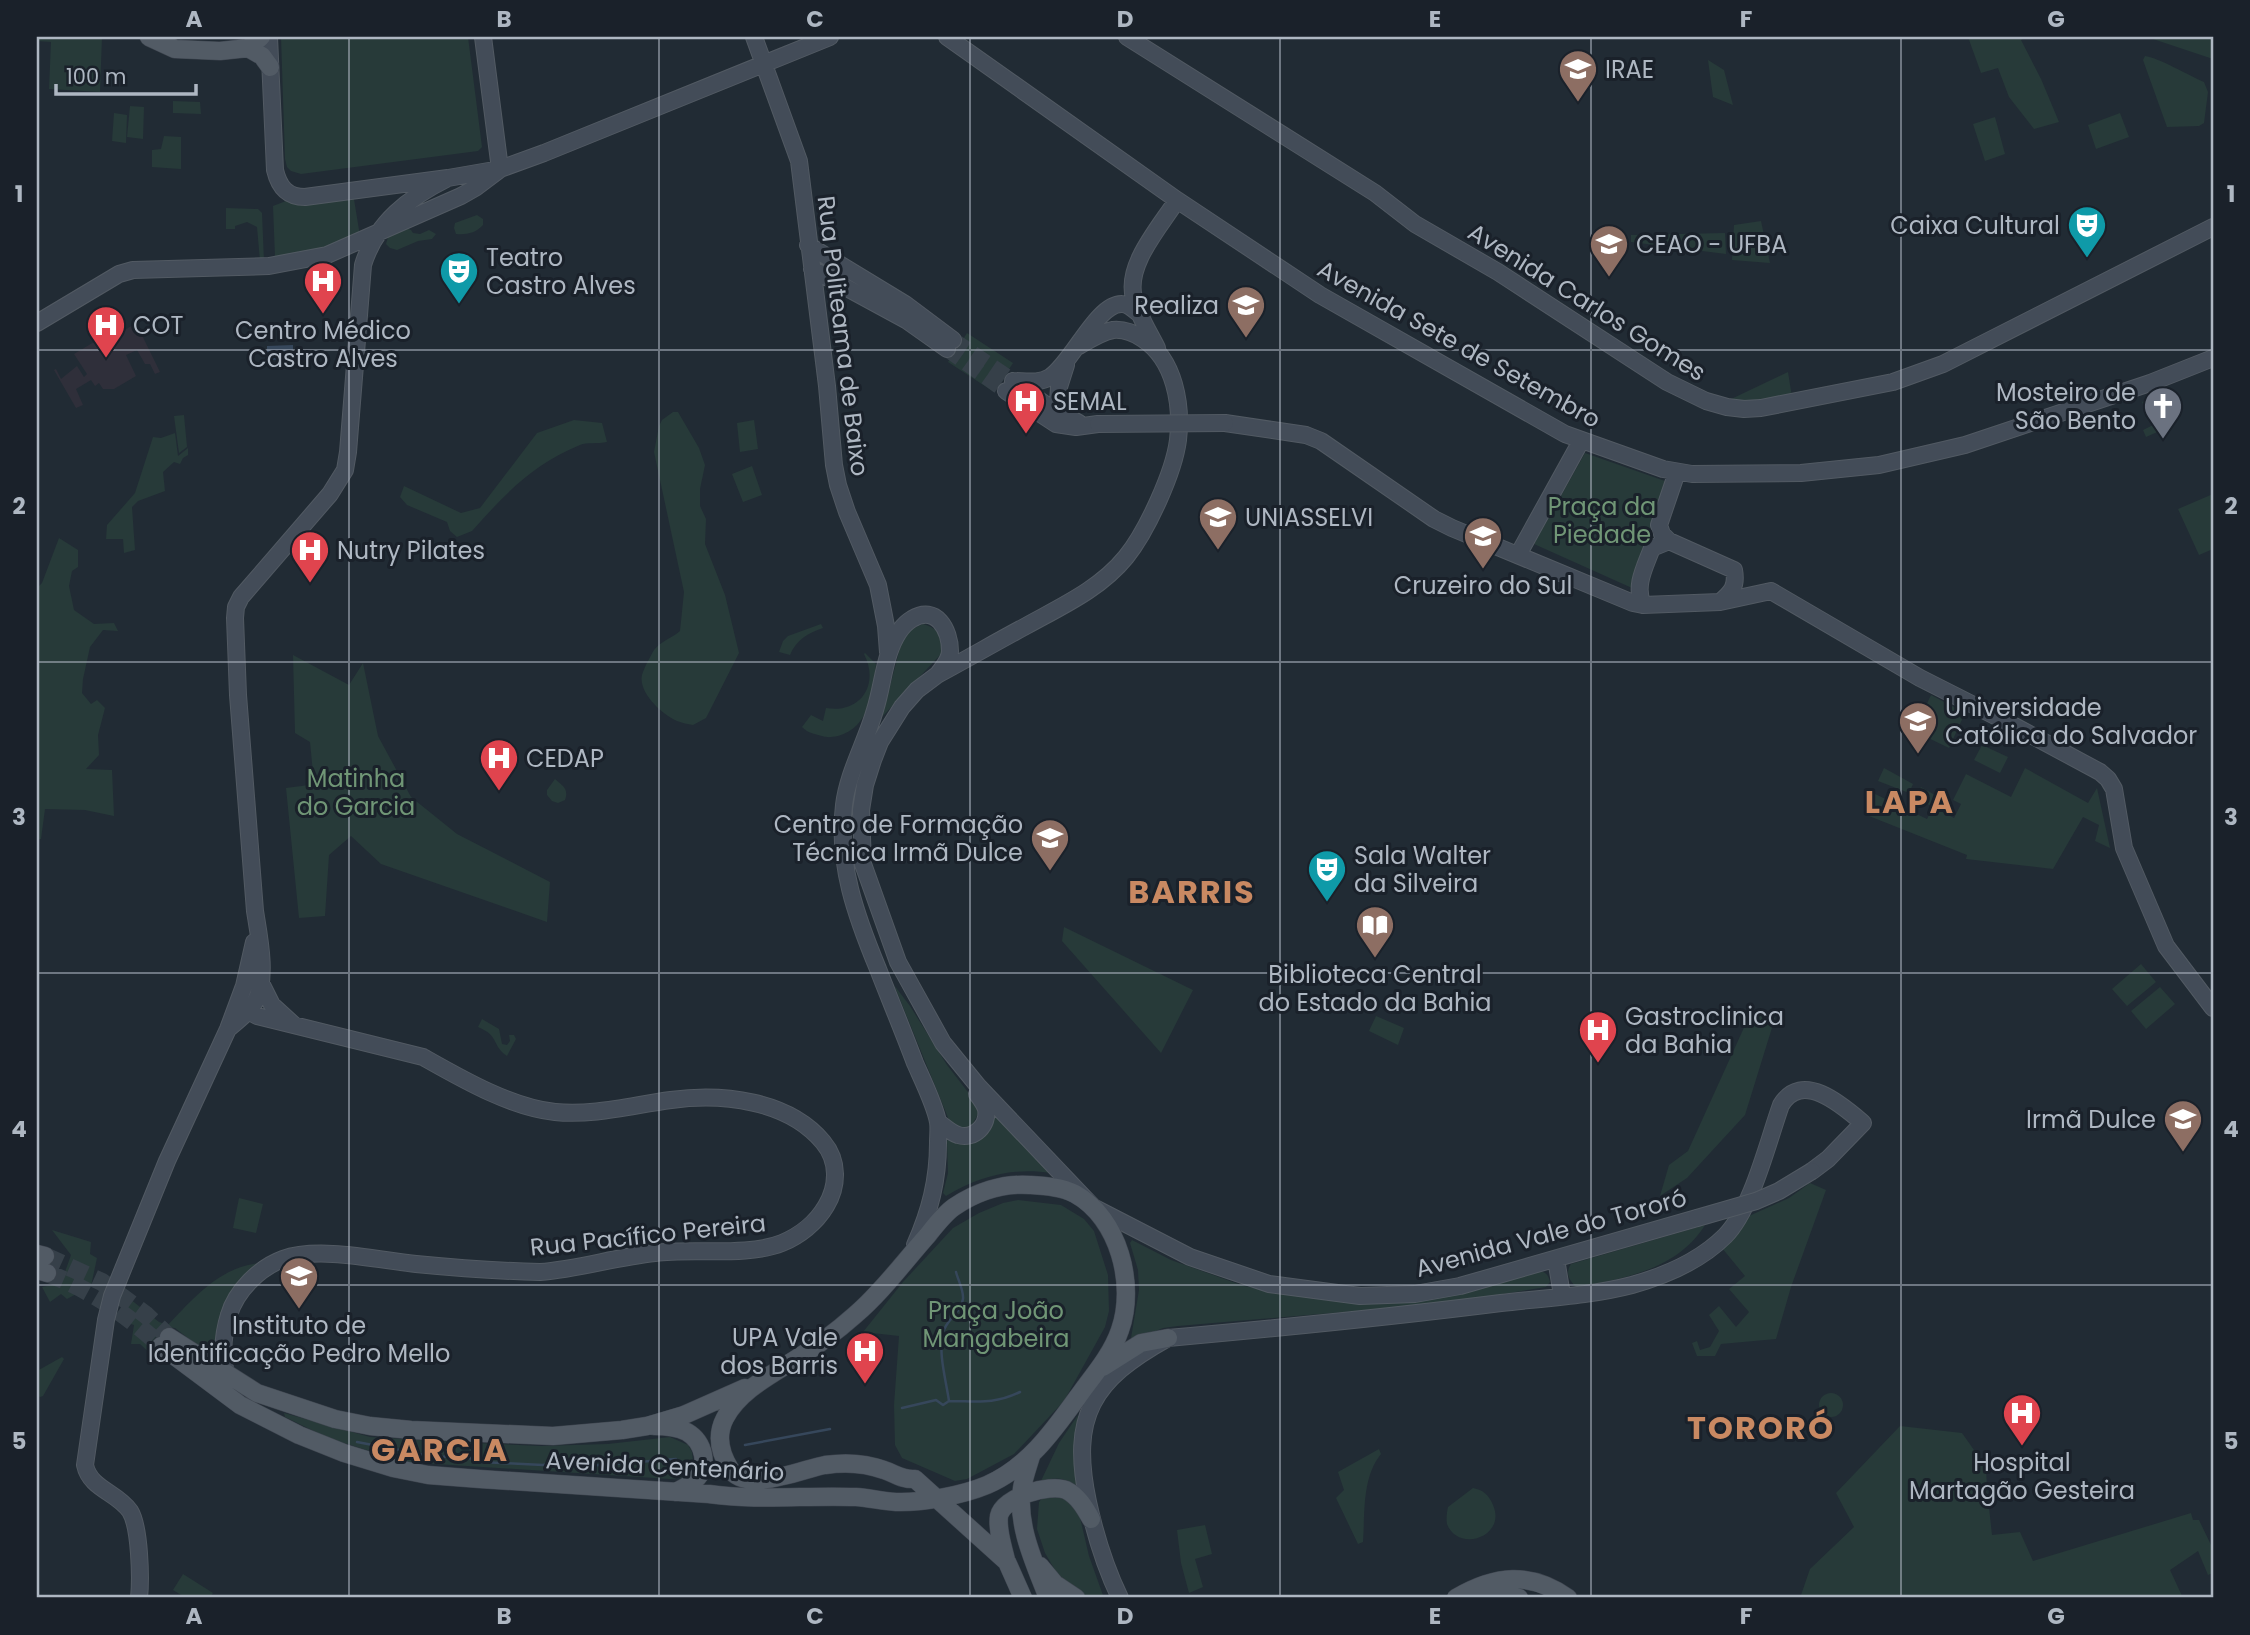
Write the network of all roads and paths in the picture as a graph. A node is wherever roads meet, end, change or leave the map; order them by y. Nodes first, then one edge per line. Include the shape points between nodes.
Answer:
1 (149, 37) edge
2 (269, 37) edge
3 (482, 37) edge
4 (754, 37) edge
5 (830, 37) edge
6 (947, 37) edge
7 (1127, 37) edge
8 (254, 42) edge
9 (765, 63) junction
10 (270, 67) junction
11 (500, 169) junction
12 (448, 178) junction
13 (1177, 200) junction
14 (2213, 227) edge
15 (377, 233) junction
16 (808, 245) junction
17 (340, 251) junction
18 (363, 265) junction
19 (812, 269) junction
20 (1141, 315) junction
21 (37, 323) edge
22 (1079, 346) junction
23 (1161, 355) junction
24 (2213, 358) edge
25 (1068, 360) junction
26 (1057, 418) junction
27 (1581, 441) junction
28 (1677, 472) junction
29 (1669, 541) junction
30 (1518, 555) junction
31 (1639, 584) junction
32 (1617, 595) junction
33 (1720, 602) junction
34 (1643, 605) junction
35 (888, 655) junction
36 (937, 676) junction
37 (255, 911) junction
38 (261, 983) junction
39 (243, 1006) junction
40 (2213, 1008) edge
41 (296, 1026) junction
42 (943, 1043) junction
43 (938, 1122) junction
44 (1093, 1207) junction
45 (911, 1254) junction
46 (1556, 1259) junction
47 (1562, 1295) junction
48 (1168, 1338) junction
49 (223, 1345) junction
50 (1097, 1371) junction
51 (225, 1372) junction
52 (764, 1378) junction
53 (257, 1393) junction
54 (240, 1405) junction
55 (648, 1426) junction
56 (1031, 1456) junction
57 (676, 1492) junction
58 (937, 1497) junction
59 (1022, 1497) junction
60 (1091, 1519) junction
61 (1032, 1555) junction
62 (1007, 1562) junction
63 (139, 1598) edge
64 (1023, 1598) edge
65 (1048, 1598) edge
66 (1076, 1598) edge
67 (1120, 1598) edge
68 (1456, 1598) edge
69 (1483, 1598) edge
70 (1519, 1598) edge
71 (1569, 1598) edge

1 - 8 main road via 176,49 220,51
2 - 10 street
3 - 11 street
4 - 9 street, Rua Politeama de Baixo
5 - 9 street
6 - 13 street, Avenida Sete de Setembro
7 - 14 street, Avenida Carlos Gomes via 1667,382 1727,407 1761,408 1916,374
8 - 10 main road
9 - 11 street
9 - 16 street, Rua Politeama de Baixo via 799,161
10 - 12 street via 273,159 278,182 289,194 305,197
11 - 12 street
11 - 15 street via 461,196
12 - 15 street via 412,198
13 - 20 street via 1132,279
13 - 27 street, Avenida Sete de Setembro via 1320,295
15 - 17 street
15 - 18 street
16 - 19 street, Rua Politeama de Baixo
16 - 19 street via 905,304 950,344
17 - 18 street via 354,254
17 - 21 street via 269,266 133,270
18 - 37 street via 345,470 250,587 234,618
19 - 35 street, Rua Politeama de Baixo via 838,485 878,585
20 - 22 street via 1122,304 1114,306 1103,312
20 - 23 street
22 - 23 street via 1121,330
22 - 25 street
23 - 36 street via 1176,390 1178,441 1150,518 1129,554 1099,585
24 - 28 street, Avenida Sete de Setembro via 2140,387 1914,458 1801,473
25 - 26 street via 1059,387
25 - 26 street via 1049,378 1009,386 1049,407
26 - 30 street, bridge via 1093,424 1225,423 1306,435 1434,519
27 - 28 street, Avenida Sete de Setembro
27 - 30 street
28 - 29 street via 1659,525
29 - 31 street via 1652,548
29 - 33 street via 1734,570 1735,586
30 - 32 street
31 - 32 street
31 - 34 street
32 - 34 street
33 - 34 street
33 - 40 street via 1770,591 1896,665 2101,772 2117,800 2124,848 2166,946
35 - 36 street via 897,635 912,619 927,614 935,617 947,631 950,651
35 - 43 street via 875,711 850,779 843,846 860,927
36 - 42 street via 902,707 880,742 865,785 861,837 863,864 898,962
37 - 38 street
37 - 39 street
38 - 39 street via 254,1004
38 - 41 street via 272,1005
39 - 41 street, Rua Pacífico Pereira via 257,1016
39 - 63 street via 167,1161 106,1320 85,1465 91,1479 123,1504 133,1519
41 - 49 street, Rua Pacífico Pereira via 423,1057 515,1104 537,1109 579,1112 693,1097 767,1107 804,1124 818,1136 833,1160 835,1185 811,1225 781,1243 751,1250 655,1252 540,1272 339,1255 281,1259 243,1289 225,1325
42 - 43 street via 958,1071 983,1101 986,1118 978,1131 965,1136
42 - 44 street, Avenida Vale do Tororó
43 - 45 street via 934,1191
44 - 45 main road via 1059,1188 1000,1187 951,1209
44 - 46 street, Avenida Vale do Tororó via 1189,1257 1297,1289 1360,1296 1415,1293 1460,1286
44 - 50 main road via 1121,1257 1126,1293 1120,1331
45 - 52 main road via 856,1315
46 - 47 street
46 - 47 street, Avenida Vale do Tororó, bridge via 1697,1218 1756,1202 1812,1171 1863,1123 1823,1094 1808,1089 1785,1098 1746,1200 1728,1233 1718,1242 1653,1278
47 - 48 street, Avenida Vale do Tororó
48 - 50 main road via 1141,1343
48 - 60 street via 1123,1366 1093,1402 1083,1424 1081,1463
49 - 51 street, Rua Pacífico Pereira
49 - 53 street via 238,1373
50 - 56 main road
51 - 53 main road, Avenida Centenário
51 - 54 street, Rua Pacífico Pereira
51 - 54 main road, Avenida Centenário via 165,1342 187,1368
52 - 55 main road, Avenida Centenário via 714,1403
52 - 58 main road via 724,1419 720,1445 734,1475 782,1478 824,1465 852,1463 915,1479
53 - 55 main road, Avenida Centenário via 335,1419 411,1430 553,1436
54 - 57 main road, Avenida Centenário via 299,1435 362,1459 428,1475
55 - 57 main road via 677,1428 689,1433 701,1448 701,1473
56 - 58 main road via 990,1484
56 - 59 main road
57 - 58 main road, Avenida Centenário via 898,1502
58 - 62 main road
59 - 60 main road via 1056,1487 1068,1491
59 - 61 main road
59 - 62 main road via 1008,1503 999,1517
60 - 67 street
61 - 65 main road
61 - 66 main road via 1055,1584
62 - 64 main road
68 - 71 main road via 1481,1584 1514,1578
69 - 70 main road

